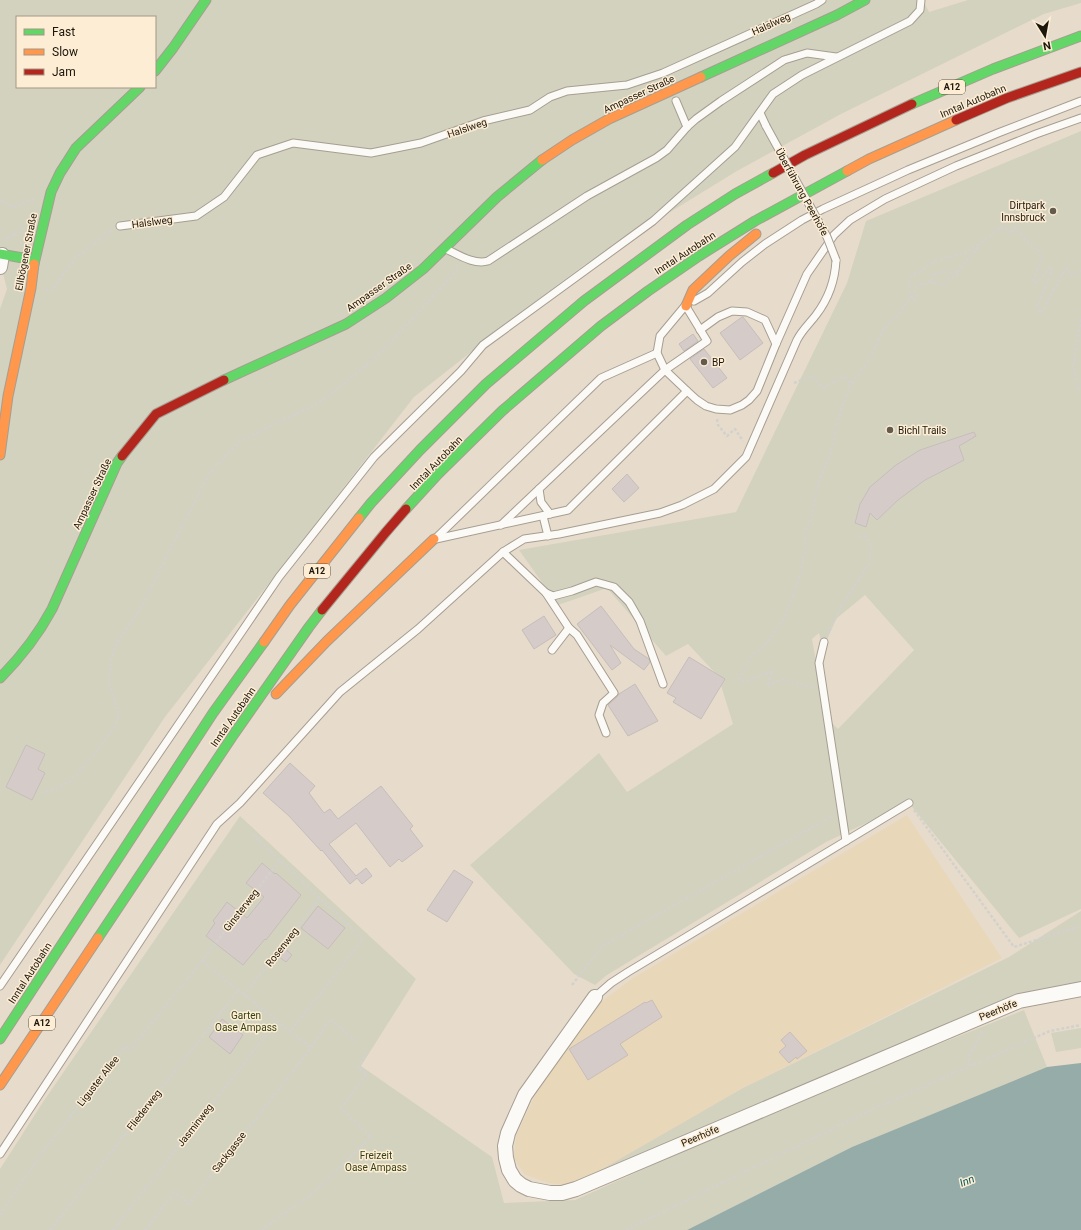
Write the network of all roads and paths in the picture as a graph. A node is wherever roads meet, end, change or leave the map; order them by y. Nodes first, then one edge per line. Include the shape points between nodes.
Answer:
1 (206, 0) edge
2 (822, 0) edge
3 (865, 0) edge
4 (921, 0) edge
5 (1081, 36) edge
6 (836, 57) junction
7 (156, 70) edge
8 (1081, 72) edge
9 (139, 88) edge
10 (676, 101) dead end
11 (1081, 102) edge
12 (760, 113) junction
13 (1081, 118) edge
14 (687, 127) junction
15 (51, 192) junction
16 (0, 200) edge
17 (784, 204) junction
18 (120, 226) joint
19 (28, 227) dead end
20 (0, 238) edge
21 (982, 243) junction
22 (444, 248) junction
23 (459, 255) junction
24 (1, 258) edge
25 (34, 260) junction
26 (1081, 271) edge
27 (957, 272) junction
28 (930, 281) junction
29 (31, 288) junction
30 (911, 297) junction
31 (686, 306) junction
32 (1081, 319) edge
33 (700, 330) junction
34 (776, 344) junction
35 (657, 353) junction
36 (665, 370) junction
37 (794, 383) dead end
38 (851, 384) junction
39 (1081, 389) edge
40 (686, 391) junction
41 (716, 409) junction
42 (749, 450) junction
43 (0, 454) edge
44 (539, 489) junction
45 (547, 515) junction
46 (501, 525) junction
47 (548, 536) junction
48 (856, 538) dead end
49 (434, 539) junction
50 (503, 552) junction
51 (546, 593) junction
52 (569, 628) junction
53 (824, 642) joint
54 (552, 650) dead end
55 (0, 678) edge
56 (663, 684) dead end
57 (824, 688) junction
58 (270, 702) dead end
59 (257, 719) dead end
60 (606, 733) dead end
61 (234, 734) junction
62 (41, 793) dead end
63 (909, 803) joint
64 (842, 811) junction
65 (252, 834) dead end
66 (846, 841) junction
67 (280, 860) junction
68 (320, 898) junction
69 (1081, 926) edge
70 (202, 961) junction
71 (572, 984) dead end
72 (0, 986) edge
73 (1081, 989) edge
74 (238, 991) junction
75 (244, 996) junction
76 (595, 997) joint
77 (993, 1012) junction
78 (277, 1021) junction
79 (1081, 1025) edge
80 (291, 1032) junction
81 (0, 1039) edge
82 (357, 1042) dead end
83 (311, 1048) junction
84 (367, 1051) dead end
85 (968, 1067) junction
86 (0, 1085) edge
87 (0, 1154) edge
88 (0, 1215) edge
89 (50, 1230) edge
90 (114, 1230) edge
91 (145, 1230) edge
92 (261, 1230) edge
93 (626, 1230) edge

1 - 7 main road
2 - 18 lane, Halslweg via 663,73 627,86 567,91 530,110 483,121 421,143 371,153 293,143 257,155 224,197 196,216
3 - 22 main road, Ampasser Straße via 609,119 572,140 536,164
4 - 6 lane via 920,10 910,21
5 - 81 main road, Inntal Autobahn / A12 via 993,69 896,111 805,155 735,194 687,225 584,301 486,384 371,503 290,605 213,713
6 - 12 lane via 773,94
6 - 14 lane via 807,53 784,60 721,101
8 - 17 main road, Inntal Autobahn / A12 via 1007,98 928,132 869,159
9 - 15 main road, Ellbögener Straße via 76,148
10 - 14 lane
11 - 31 lane via 908,170 823,209 765,244 708,293
12 - 42 lane, Überführung Peerhöfe, bridge via 827,238 836,260 836,272 827,300 797,340
12 - 72 lane via 735,147 653,221 483,345 461,371 374,457 279,577
13 - 34 lane via 956,166 884,199 850,220 834,235 807,274
14 - 23 lane via 667,150 656,158 587,196 488,261 477,262
15 - 16 path via 14,207
15 - 25 main road, Ellbögener Straße
17 - 31 main road via 767,225 693,290
17 - 61 main road, Inntal Autobahn / A12 via 699,256 648,291 601,326 499,415 438,474 386,532 309,628
18 - 29 path via 108,232 74,260 51,290
19 - 20 path via 10,237
21 - 26 path via 1000,228 1006,228 1013,233 1015,227 1040,252 1041,261 1034,278 1035,283 1050,266 1052,270 1037,308 1040,313 1067,268 1071,276
21 - 27 path
21 - 30 path via 964,253 936,261 911,277
22 - 23 lane
22 - 55 main road, Ampasser Straße via 423,269 386,298 346,324 206,388 156,414 117,463 43,626 29,647
23 - 62 path via 457,270 367,365 313,406 240,441 209,474 139,611 115,647 109,678 118,711 116,725 72,780
24 - 25 main road
25 - 29 main road, Ellbögener Straße
27 - 28 path via 940,272 932,275
27 - 28 path via 958,275 948,279 944,284
28 - 30 path via 928,284 917,286 917,297 914,300
29 - 43 main road, Ellbögener Straße via 8,396
30 - 38 path via 884,329 867,362
31 - 33 lane
31 - 35 lane via 660,336
32 - 39 path via 1073,365 1078,389
33 - 34 lane via 732,311 747,312 764,320
33 - 36 lane via 707,341
34 - 41 lane via 753,396 730,410
35 - 36 lane
35 - 49 lane via 601,378
36 - 40 lane
36 - 44 lane
37 - 38 path via 811,376 824,388 844,376
38 - 57 path via 840,412 831,452 818,484 810,522 804,531 806,547 800,576 784,619 766,646 753,655 739,678 744,682 773,671 767,686 783,679 794,684
40 - 41 lane via 706,406
40 - 45 lane via 568,510
41 - 42 path via 718,425 728,436 735,429
42 - 47 lane via 746,457 714,489 682,505 660,513
44 - 45 lane
44 - 46 lane
45 - 46 lane
45 - 47 lane
46 - 49 lane
47 - 50 lane via 524,539
48 - 53 path via 865,536 871,545 869,564 842,605
49 - 58 main road via 321,647
50 - 51 lane
50 - 87 lane via 418,629 340,692 240,803 217,824
51 - 52 lane
51 - 56 lane via 553,596 596,582 614,587 629,602 640,621
52 - 54 lane
52 - 60 lane via 577,635 614,693 603,703 599,715
53 - 57 lane via 820,663
57 - 64 lane
59 - 61 main road
61 - 86 main road, Inntal Autobahn / A12
63 - 66 lane
63 - 69 path via 1014,947
64 - 66 lane
64 - 71 path via 602,946
65 - 67 path
66 - 76 lane via 628,972
67 - 68 path
67 - 70 path, Ginsterweg
68 - 75 path, Rosenweg
68 - 80 path via 363,940
70 - 74 path
70 - 88 path, Liguster Allee via 130,1050 125,1046 38,1158
73 - 77 street, Peerhöfe via 1020,1001
74 - 75 path
74 - 89 path, Fliederweg
75 - 78 path
76 - 77 street, Peerhöfe via 525,1095 508,1133 505,1146 509,1170 515,1180 529,1189 562,1193 576,1189
77 - 85 path via 969,1056
78 - 80 path
78 - 90 path, Jasminweg
79 - 85 path via 1050,1031
80 - 83 path
82 - 83 path via 330,1019
83 - 91 path, Sackgasse via 189,1204 175,1192
84 - 92 path via 358,1068 367,1074 341,1108 371,1136 312,1194
85 - 93 path via 875,1108

